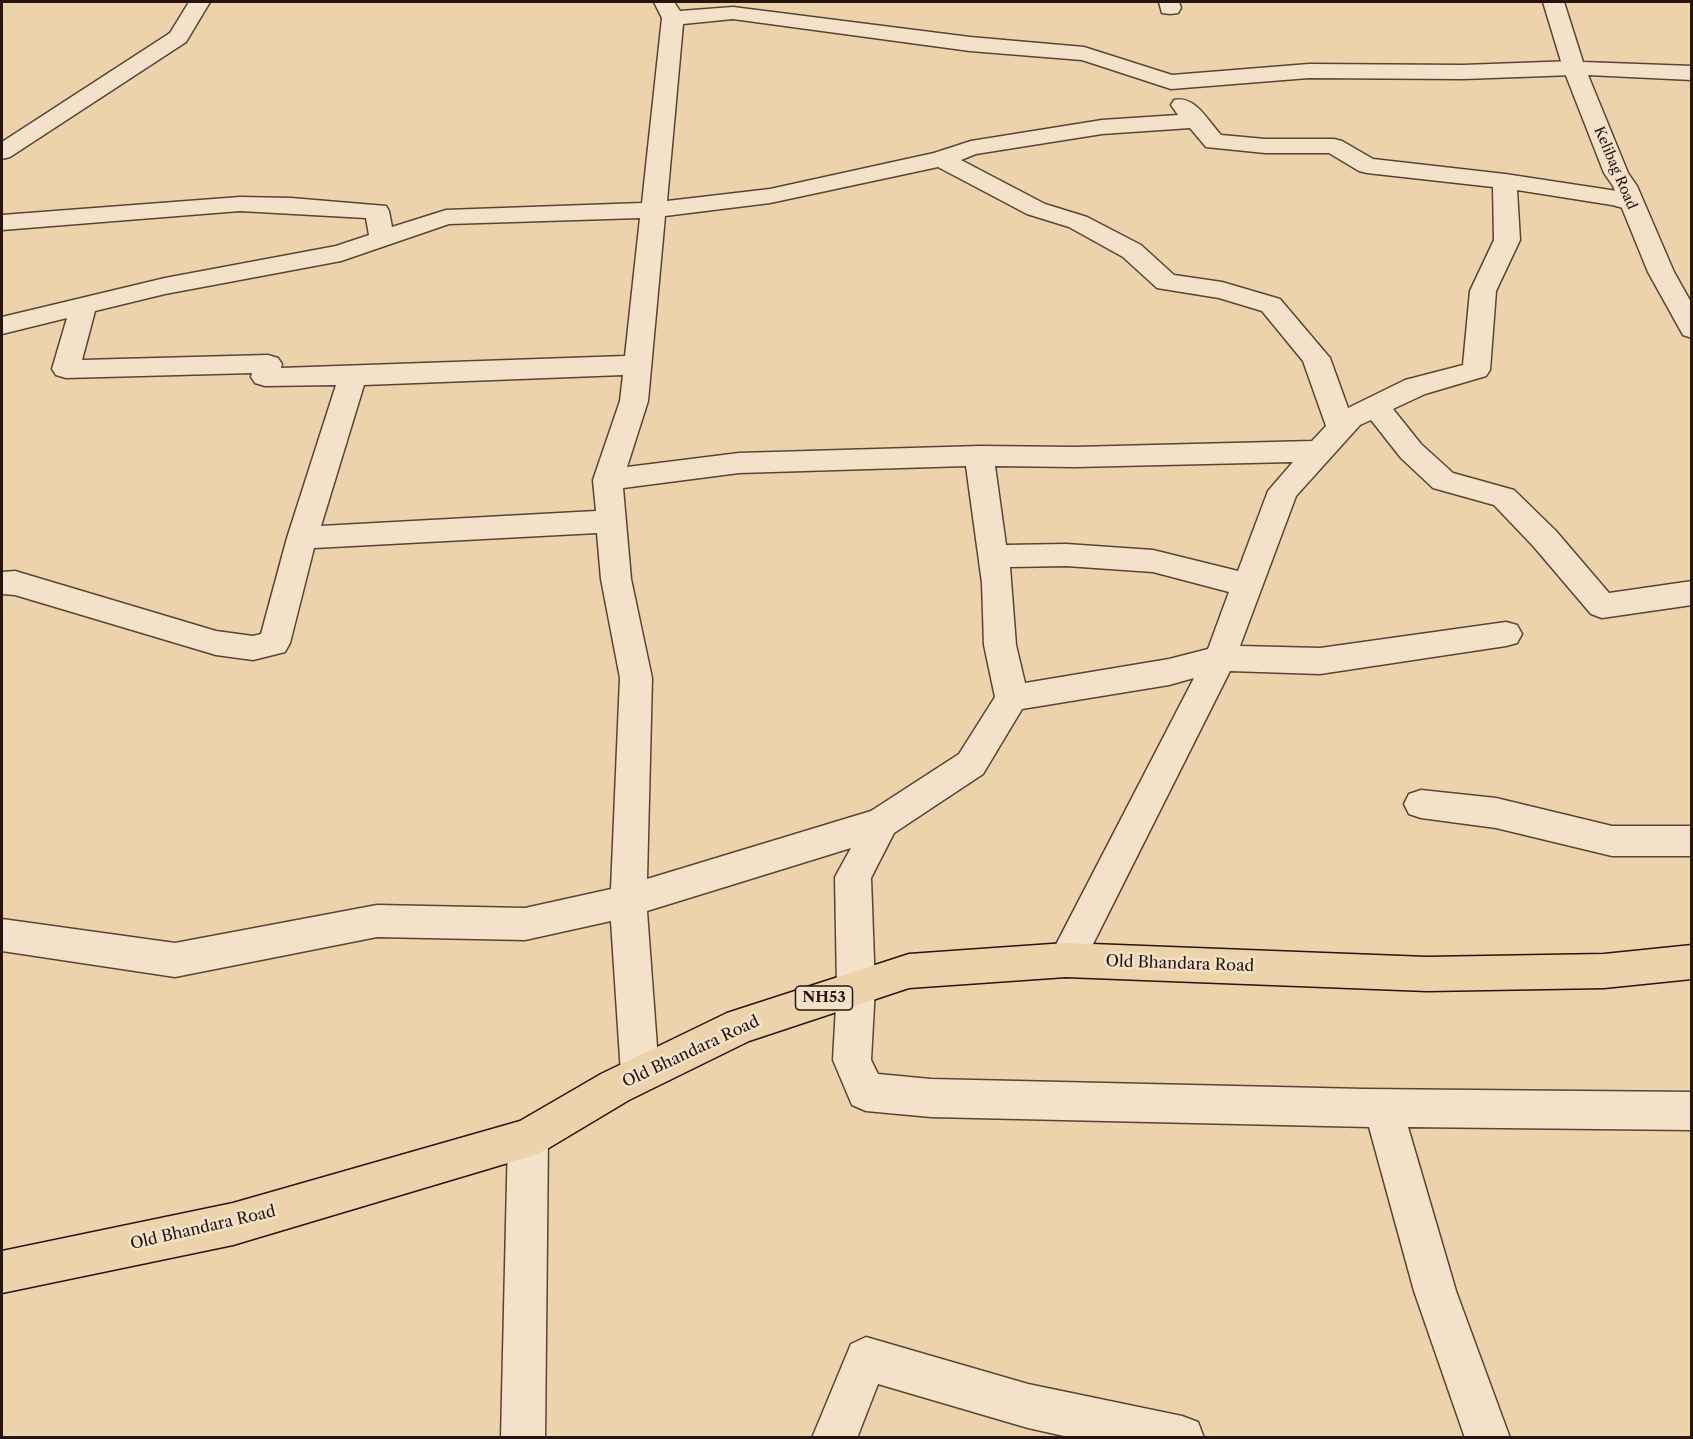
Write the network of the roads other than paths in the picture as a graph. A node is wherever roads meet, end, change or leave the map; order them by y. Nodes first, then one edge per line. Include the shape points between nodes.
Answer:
1 (199, 2) edge
2 (1552, 2) edge
3 (669, 10) edge
4 (1574, 68) junction
5 (1692, 73) edge
6 (1171, 82) junction
7 (1197, 121) junction
8 (2, 152) edge
9 (941, 159) junction
10 (1505, 181) junction
11 (1631, 203) junction
12 (653, 210) junction
13 (2, 222) edge
14 (382, 239) junction
15 (84, 305) junction
16 (2, 325) edge
17 (1692, 329) edge
18 (637, 365) junction
19 (353, 376) junction
20 (1375, 406) junction
21 (1341, 428) junction
22 (1320, 451) junction
23 (980, 456) junction
24 (608, 480) junction
25 (611, 521) junction
26 (302, 538) junction
27 (993, 556) junction
28 (2, 583) edge
29 (1248, 585) junction
30 (1692, 593) edge
31 (1506, 634) dead end
32 (1220, 658) junction
33 (1012, 698) junction
34 (1421, 804) dead end
35 (882, 823) junction
36 (1692, 841) edge
37 (628, 901) junction
38 (2, 935) edge
39 (1066, 960) junction
40 (1692, 962) edge
41 (856, 988) junction
42 (640, 1074) junction
43 (1383, 1108) junction
44 (1692, 1111) edge
45 (528, 1138) junction
46 (2, 1272) edge
47 (523, 1437) edge
48 (834, 1437) edge
49 (1182, 1437) edge
50 (1488, 1437) edge

1 - 8 street via 178,37
2 - 4 street, Kelibag Road
3 - 6 street via 733,13 970,44 1084,54
3 - 12 street
4 - 5 street
4 - 6 street via 1309,71
4 - 11 street, Kelibag Road
6 - 7 street via 1179,101
7 - 9 street via 1102,127 971,148
7 - 10 street via 1214,142 1334,146 1367,166
9 - 12 street via 770,196
9 - 21 street via 1036,209 1078,222 1132,251 1166,282 1222,290 1271,305 1316,358
10 - 11 street
10 - 20 street via 1507,240 1483,291 1476,370 1415,387
11 - 17 street, Kelibag Road via 1660,272
12 - 14 street via 446,217
12 - 18 street
13 - 14 street via 134,209 252,204 377,211
14 - 15 street via 342,253
15 - 16 street
15 - 19 street via 66,369 268,364 265,377
18 - 19 street
18 - 24 street via 634,401
19 - 26 street
20 - 21 street via 1350,418
20 - 30 street via 1411,451 1443,481 1504,497 1602,606
21 - 22 street
22 - 23 street
22 - 29 street via 1283,491
23 - 24 street via 739,464
23 - 27 street
24 - 25 street
25 - 26 street
25 - 37 street via 616,579 636,678
26 - 28 street via 274,643 253,648 216,643 15,583
27 - 29 street via 1066,555 1153,561
27 - 33 street via 1000,645
29 - 32 street
31 - 32 street via 1320,661
32 - 33 street via 1168,672
32 - 39 street
33 - 35 street via 971,764
34 - 36 street via 1496,813 1612,841
35 - 37 street
35 - 41 street via 853,877
37 - 38 street via 525,924 377,921 175,960
37 - 42 street
39 - 40 highway, Old Bhandara Road / NH53 via 1427,974 1604,971
39 - 41 highway, Old Bhandara Road / NH53 via 909,971
41 - 42 highway, Old Bhandara Road / NH53 via 740,1026
41 - 43 street via 852,1060 866,1092 931,1098
42 - 45 highway, Old Bhandara Road / NH53
43 - 44 street
43 - 50 street via 1435,1291
45 - 46 highway, Old Bhandara Road / NH53 via 233,1224
45 - 47 street
48 - 49 street via 866,1359 1028,1406

